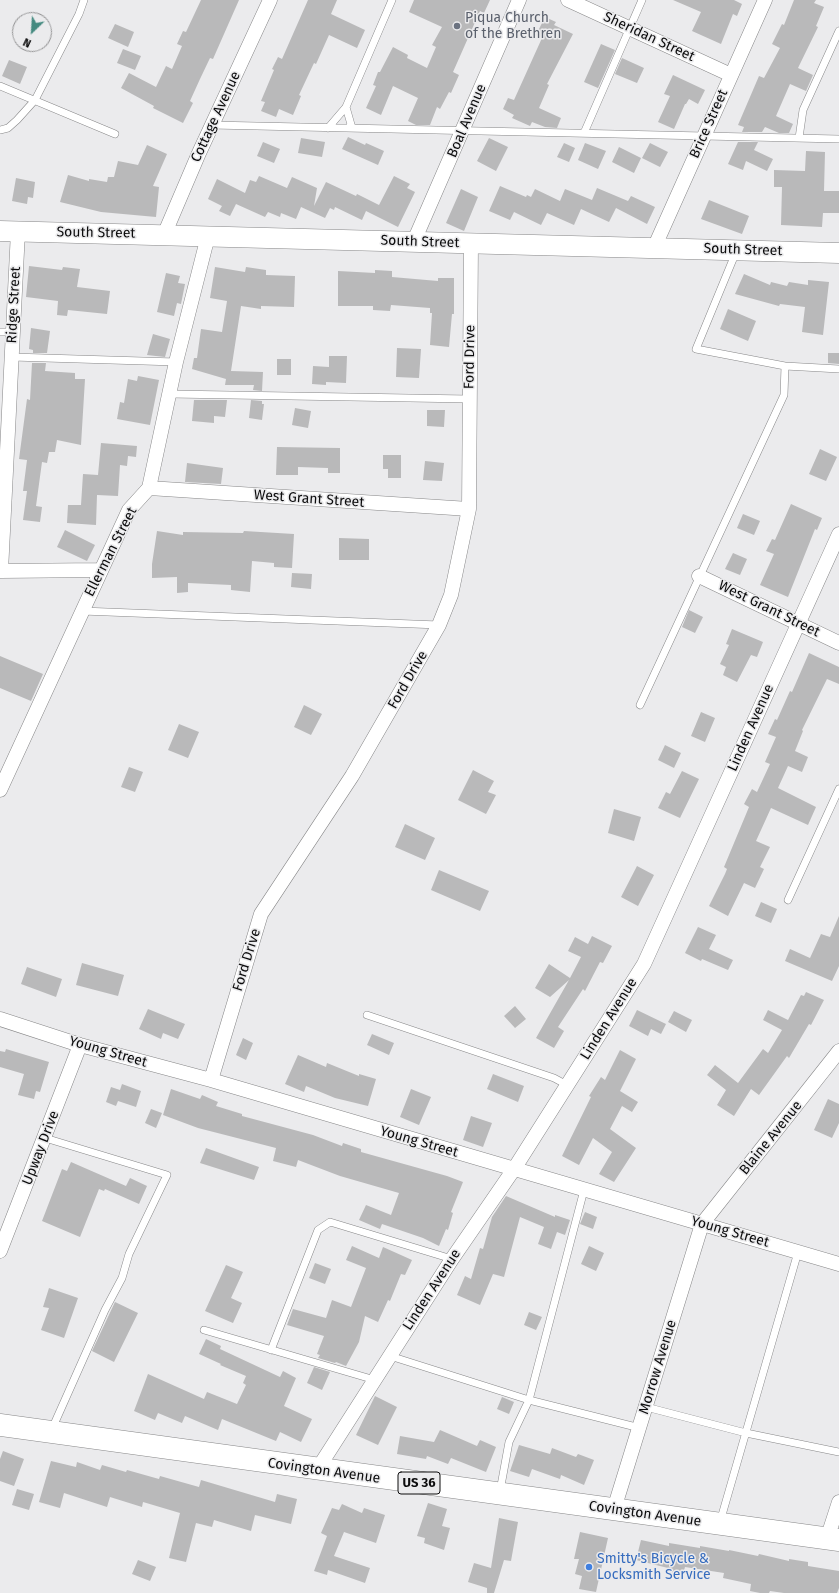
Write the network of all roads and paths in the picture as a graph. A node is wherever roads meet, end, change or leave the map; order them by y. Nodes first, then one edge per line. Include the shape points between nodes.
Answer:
1 (84, 0) edge
2 (270, 0) edge
3 (392, 0) edge
4 (519, 0) edge
5 (568, 0) edge
6 (642, 0) edge
7 (765, 0) edge
8 (629, 27) junction
9 (839, 31) edge
10 (731, 75) junction
11 (0, 86) edge
12 (35, 100) junction
13 (346, 107) junction
14 (212, 125) junction
15 (328, 128) junction
16 (352, 128) junction
17 (0, 130) edge
18 (462, 131) junction
19 (584, 133) junction
20 (115, 134) dead end
21 (703, 137) junction
22 (798, 138) junction
23 (839, 139) edge
24 (9, 231) edge
25 (164, 234) junction
26 (208, 236) junction
27 (414, 241) junction
28 (471, 243) junction
29 (654, 248) junction
30 (737, 250) junction
31 (839, 253) edge
32 (6, 332) edge
33 (12, 357) junction
34 (176, 362) junction
35 (785, 366) junction
36 (839, 369) edge
37 (170, 394) junction
38 (469, 399) junction
39 (149, 488) junction
40 (469, 509) junction
41 (839, 534) edge
42 (101, 570) junction
43 (1, 571) edge
44 (699, 576) junction
45 (82, 611) junction
46 (798, 624) junction
47 (439, 625) junction
48 (839, 643) edge
49 (640, 705) dead end
50 (839, 789) edge
51 (0, 790) edge
52 (788, 900) dead end
53 (367, 1015) dead end
54 (0, 1019) edge
55 (80, 1045) junction
56 (839, 1051) edge
57 (835, 1064) edge
58 (211, 1080) junction
59 (567, 1085) junction
60 (45, 1138) junction
61 (514, 1169) junction
62 (584, 1190) junction
63 (702, 1224) junction
64 (0, 1251) edge
65 (798, 1252) junction
66 (452, 1259) junction
67 (839, 1264) edge
68 (204, 1330) dead end
69 (271, 1350) junction
70 (390, 1356) junction
71 (375, 1380) junction
72 (529, 1400) junction
73 (646, 1407) junction
74 (0, 1426) edge
75 (640, 1428) junction
76 (50, 1433) junction
77 (746, 1433) junction
78 (839, 1452) edge
79 (317, 1470) junction
80 (499, 1493) junction
81 (839, 1502) edge
82 (614, 1509) junction
83 (720, 1524) junction
84 (833, 1540) edge

1 - 12 lane
2 - 14 street, Cottage Avenue
3 - 13 lane
4 - 18 street, Boal Avenue
5 - 8 street, Sheridan Street
6 - 8 lane
7 - 10 street, Brice Street
8 - 10 street, Sheridan Street
8 - 19 lane
9 - 22 lane via 803,110
10 - 21 street, Brice Street
11 - 12 lane
12 - 17 lane via 18,120 8,128
12 - 20 lane
13 - 15 lane
13 - 16 lane
14 - 15 lane
14 - 25 street, Cottage Avenue
15 - 16 lane
16 - 18 lane
18 - 19 lane
18 - 27 street, Boal Avenue
19 - 21 lane
21 - 22 lane
21 - 29 street, Brice Street
22 - 23 lane
24 - 25 street, South Street
24 - 32 street, Ridge Street
25 - 26 street, South Street
26 - 27 street, South Street
26 - 34 street, Ellerman Street
27 - 28 street, South Street
28 - 29 street, South Street
28 - 38 street, Ford Drive
29 - 30 street, South Street
30 - 31 street, South Street
30 - 35 lane via 696,349
32 - 33 street, Ridge Street
33 - 34 lane
33 - 43 street, Ridge Street
34 - 37 street, Ellerman Street
35 - 36 lane
35 - 44 lane via 784,395
37 - 38 lane
37 - 39 street, Ellerman Street
38 - 40 street, Ford Drive
39 - 40 street, West Grant Street
39 - 42 street, Ellerman Street via 129,510
40 - 47 street, Ford Drive via 451,595
41 - 46 street, Linden Avenue
42 - 43 street
42 - 45 street, Ellerman Street
44 - 46 street, West Grant Street
44 - 49 lane
45 - 47 lane
45 - 51 street, Ellerman Street
46 - 48 street, West Grant Street
46 - 59 street, Linden Avenue via 644,964
47 - 58 street, Ford Drive via 352,776 261,914
50 - 52 lane
53 - 59 lane via 554,1078
54 - 55 street, Young Street
55 - 58 street, Young Street
55 - 60 street, Upway Drive
56 - 57 street, Blaine Avenue
57 - 63 street, Blaine Avenue
58 - 61 street, Young Street
59 - 61 street, Linden Avenue
60 - 64 street, Upway Drive
60 - 76 lane via 167,1175
61 - 62 street, Young Street
61 - 66 street, Linden Avenue
62 - 63 street, Young Street
62 - 72 lane
63 - 65 street, Young Street
63 - 73 street, Morrow Avenue
65 - 67 street, Young Street
65 - 77 lane
66 - 69 lane via 330,1222 318,1230
66 - 70 street, Linden Avenue
68 - 69 lane
69 - 71 lane
70 - 71 street, Linden Avenue
70 - 72 lane
71 - 79 street, Linden Avenue
72 - 75 lane
72 - 80 lane via 509,1442
73 - 75 street, Morrow Avenue
73 - 77 lane
74 - 76 main road, Covington Avenue / US 36
75 - 82 street, Morrow Avenue
76 - 79 main road, Covington Avenue / US 36
77 - 78 lane
77 - 83 lane
79 - 80 main road, Covington Avenue / US 36
80 - 82 main road, Covington Avenue / US 36
81 - 84 street
82 - 83 main road, Covington Avenue / US 36
83 - 84 main road, Covington Avenue / US 36

